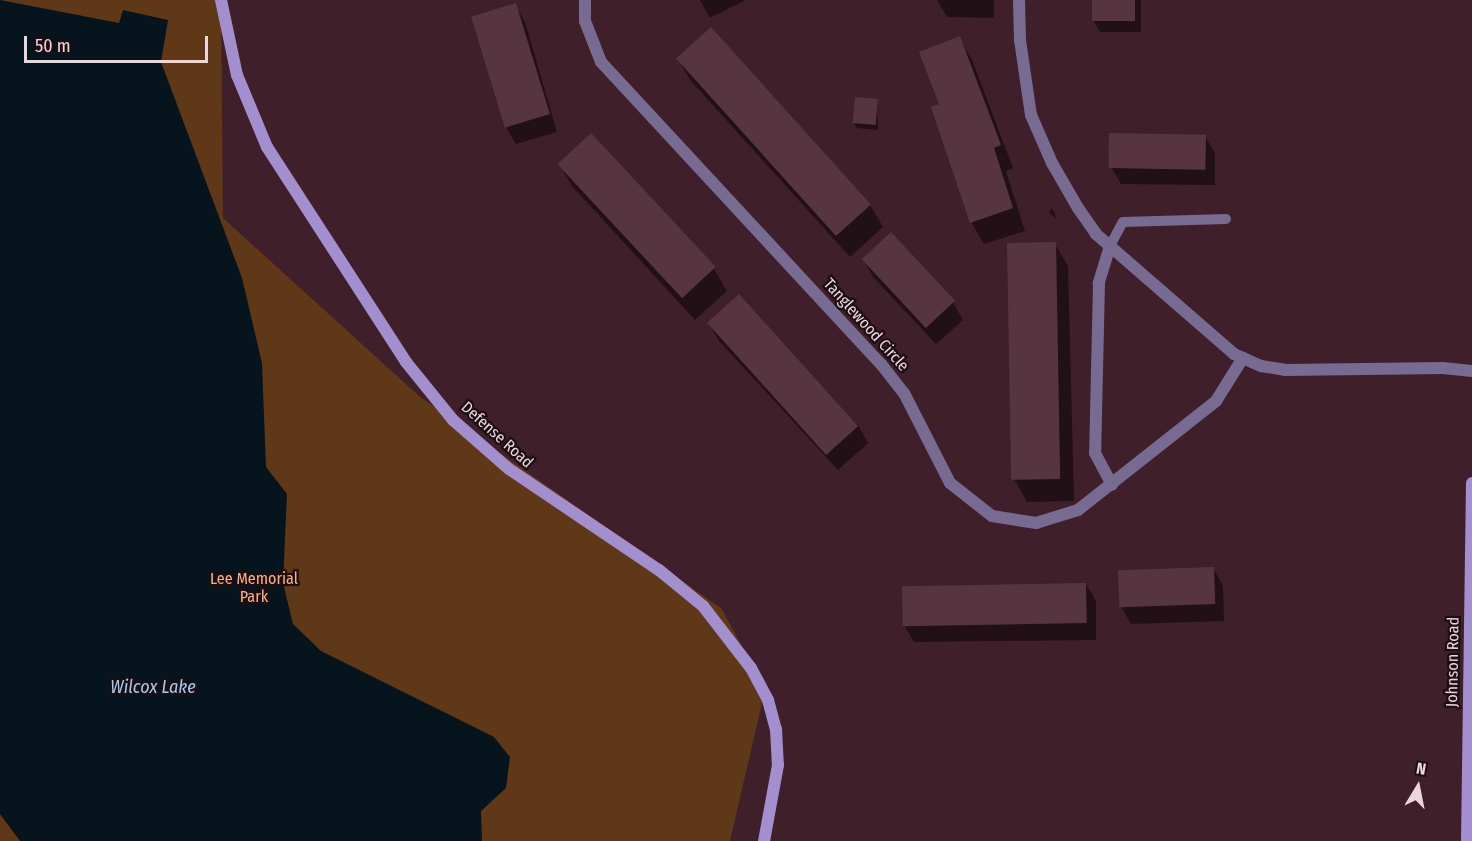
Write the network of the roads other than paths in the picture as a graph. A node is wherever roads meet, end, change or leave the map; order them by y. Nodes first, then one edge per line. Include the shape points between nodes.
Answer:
1 (221, 0) edge
2 (585, 0) edge
3 (1019, 0) edge
4 (1226, 219) dead end
5 (1110, 246) junction
6 (1243, 358) junction
7 (1472, 371) edge
8 (1472, 483) edge
9 (1112, 485) junction
10 (764, 841) edge
11 (1467, 841) edge

1 - 10 street, Defense Road via 237,75 267,147 406,362 453,420 509,469 659,570 703,606 751,668 768,700 776,729 778,765
2 - 9 street, Tanglewood Circle via 585,21 601,62 881,364 914,410 936,460 969,501 992,516 1036,523 1078,510
3 - 5 street via 1020,40 1031,115 1078,208
4 - 5 lane via 1123,222
5 - 6 street
5 - 9 street via 1099,283 1095,453
6 - 7 street via 1285,370
6 - 9 street, Tanglewood Circle via 1216,401
8 - 11 street, Johnson Road

